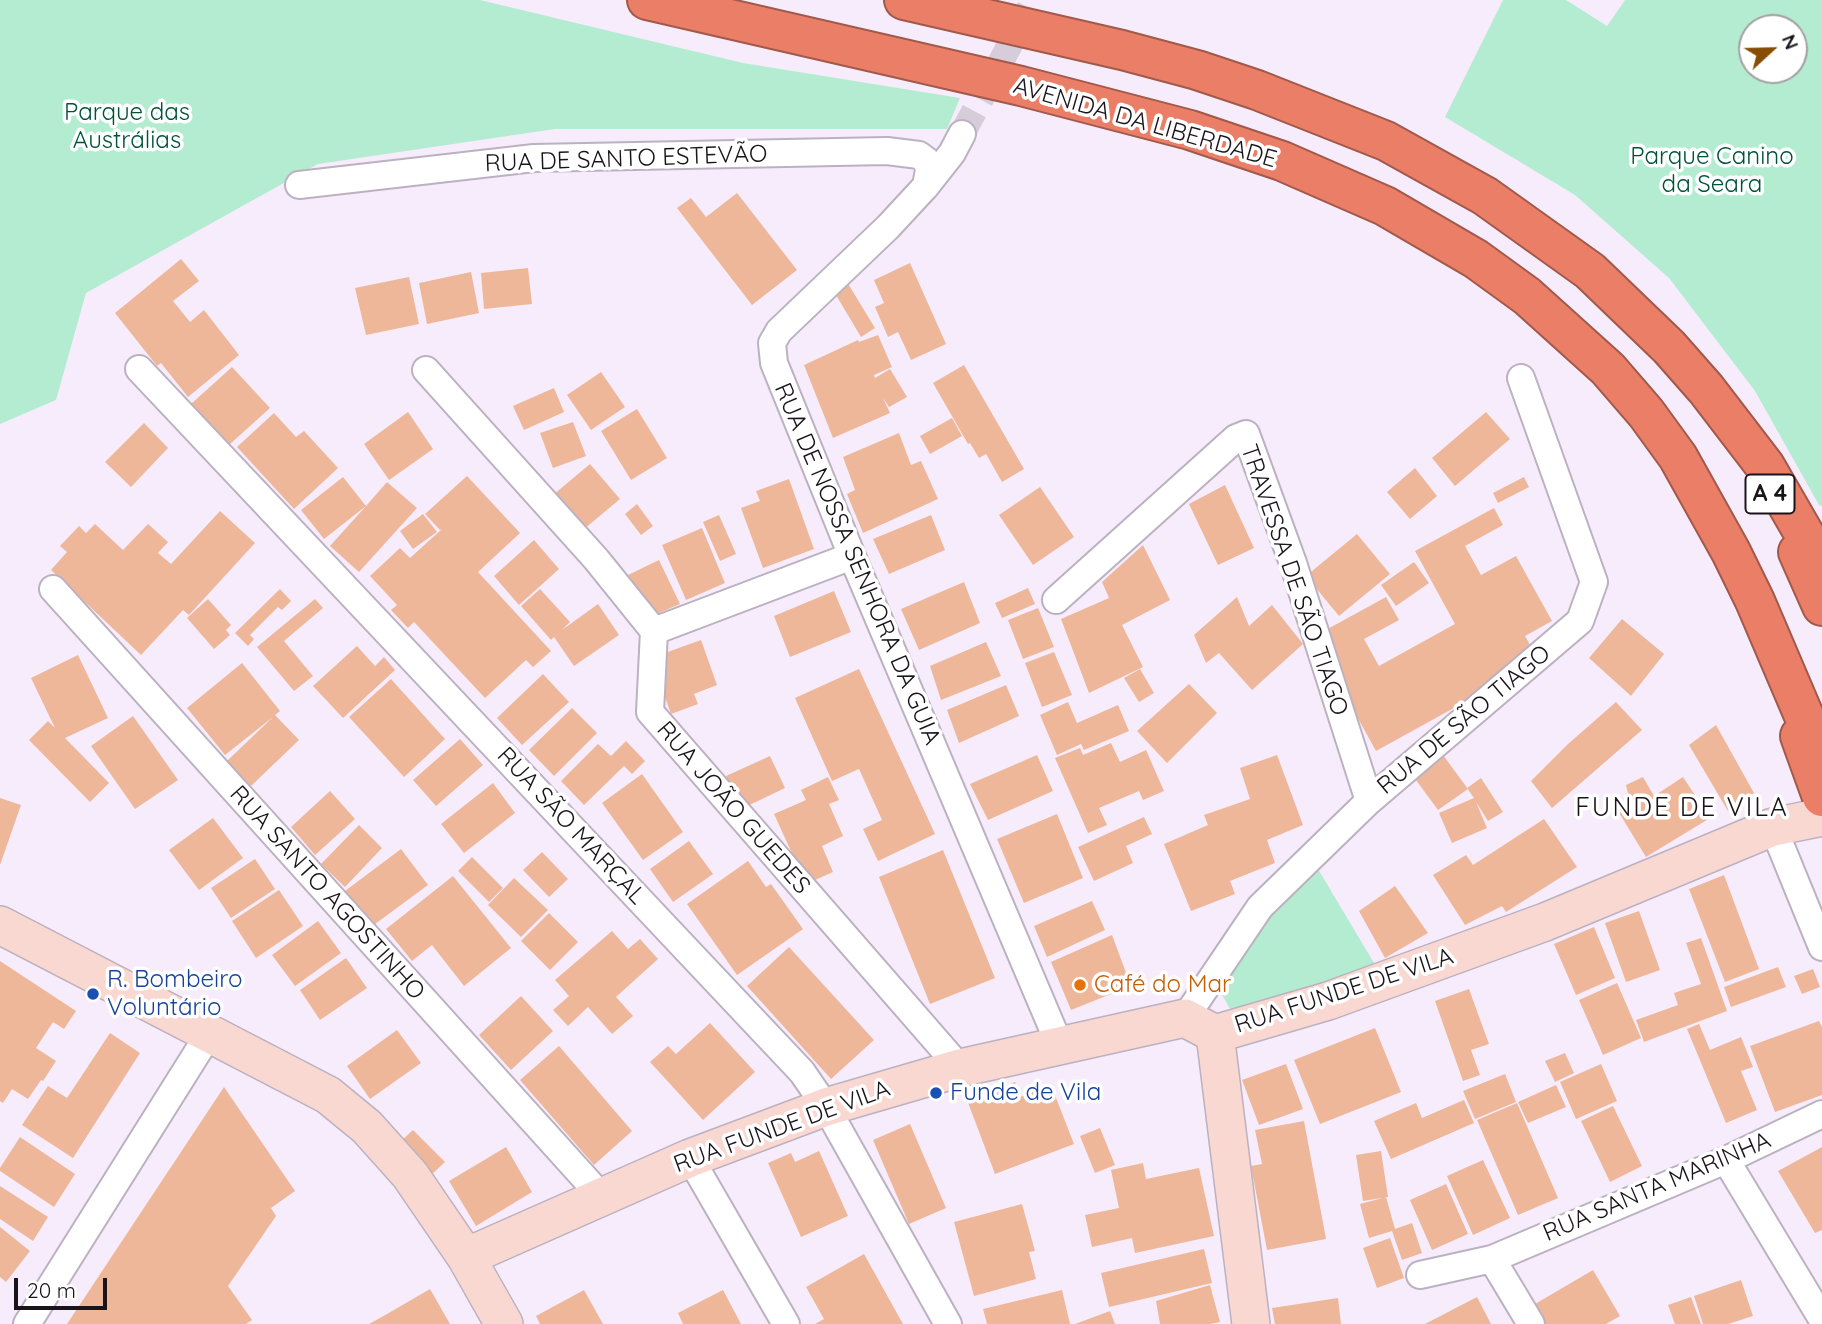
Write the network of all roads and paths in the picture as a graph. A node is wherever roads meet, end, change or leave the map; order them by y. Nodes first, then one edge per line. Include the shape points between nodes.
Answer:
1 (647, 0) edge
2 (904, 0) edge
3 (962, 134) tunnel mouth
4 (299, 185) dead end
5 (926, 186) junction
6 (139, 369) dead end
7 (426, 370) dead end
8 (1521, 378) dead end
9 (1706, 389) junction
10 (852, 556) junction
11 (1822, 572) edge
12 (53, 589) dead end
13 (1056, 600) dead end
14 (1755, 601) junction
15 (1822, 606) edge
16 (654, 631) junction
17 (1822, 758) edge
18 (1822, 797) edge
19 (1369, 802) junction
20 (1796, 823) edge
21 (0, 925) edge
22 (1822, 947) edge
23 (1200, 1026) junction
24 (209, 1034) junction
25 (1060, 1046) junction
26 (960, 1068) junction
27 (826, 1107) junction
28 (1822, 1114) edge
29 (690, 1158) junction
30 (1726, 1160) junction
31 (601, 1196) junction
32 (466, 1257) junction
33 (1492, 1259) junction
34 (1420, 1275) dead end
35 (1822, 1319) edge
36 (27, 1324) edge
37 (504, 1324) edge
38 (786, 1324) edge
39 (948, 1324) edge
40 (1251, 1324) edge
41 (1531, 1324) edge

1 - 14 highway, AVENIDA DA LIBERDADE via 1142,117 1271,157 1385,206 1487,266 1567,329 1608,369 1678,457
2 - 9 highway via 1197,70 1386,141 1485,196 1590,271
3 - 5 street, RUA DE NOSSA SENHORA DA GUIA
4 - 5 street, RUA DE SANTO ESTEVÃO via 534,158 887,150 919,155 927,161
5 - 10 street, RUA DE NOSSA SENHORA DA GUIA via 772,343 774,363
6 - 27 street, RUA SÃO MARÇAL via 802,1072
7 - 16 street via 596,559
8 - 19 street, RUA DE SÃO TIAGO via 1594,582 1580,621
9 - 11 highway via 1765,466
9 - 15 highway, A 4 via 1755,464
10 - 16 street
10 - 25 street, RUA DE NOSSA SENHORA DA GUIA
12 - 31 street, RUA SANTO AGOSTINHO
13 - 19 street, TRAVESSA DE SÃO TIAGO via 1236,438 1246,434 1293,562
14 - 17 highway
14 - 18 highway
16 - 26 street, RUA JOÃO GUEDES via 650,712
19 - 23 street, RUA DE SÃO TIAGO via 1259,907
20 - 22 street
20 - 23 street, RUA FUNDE DE VILA via 1328,1001
21 - 24 street
23 - 25 street, RUA FUNDE DE VILA
23 - 40 street
24 - 32 street via 328,1095 368,1127 410,1175
24 - 36 street
25 - 26 street, RUA FUNDE DE VILA
26 - 27 street, RUA FUNDE DE VILA
27 - 29 street, RUA FUNDE DE VILA
27 - 39 street, RUA SÃO MARÇAL
28 - 30 street, RUA SANTA MARINHA
29 - 31 street, RUA FUNDE DE VILA
29 - 38 street
30 - 33 street, RUA SANTA MARINHA
30 - 35 street
31 - 32 street, RUA FUNDE DE VILA
32 - 37 street
33 - 34 street, RUA SANTA MARINHA
33 - 41 street

